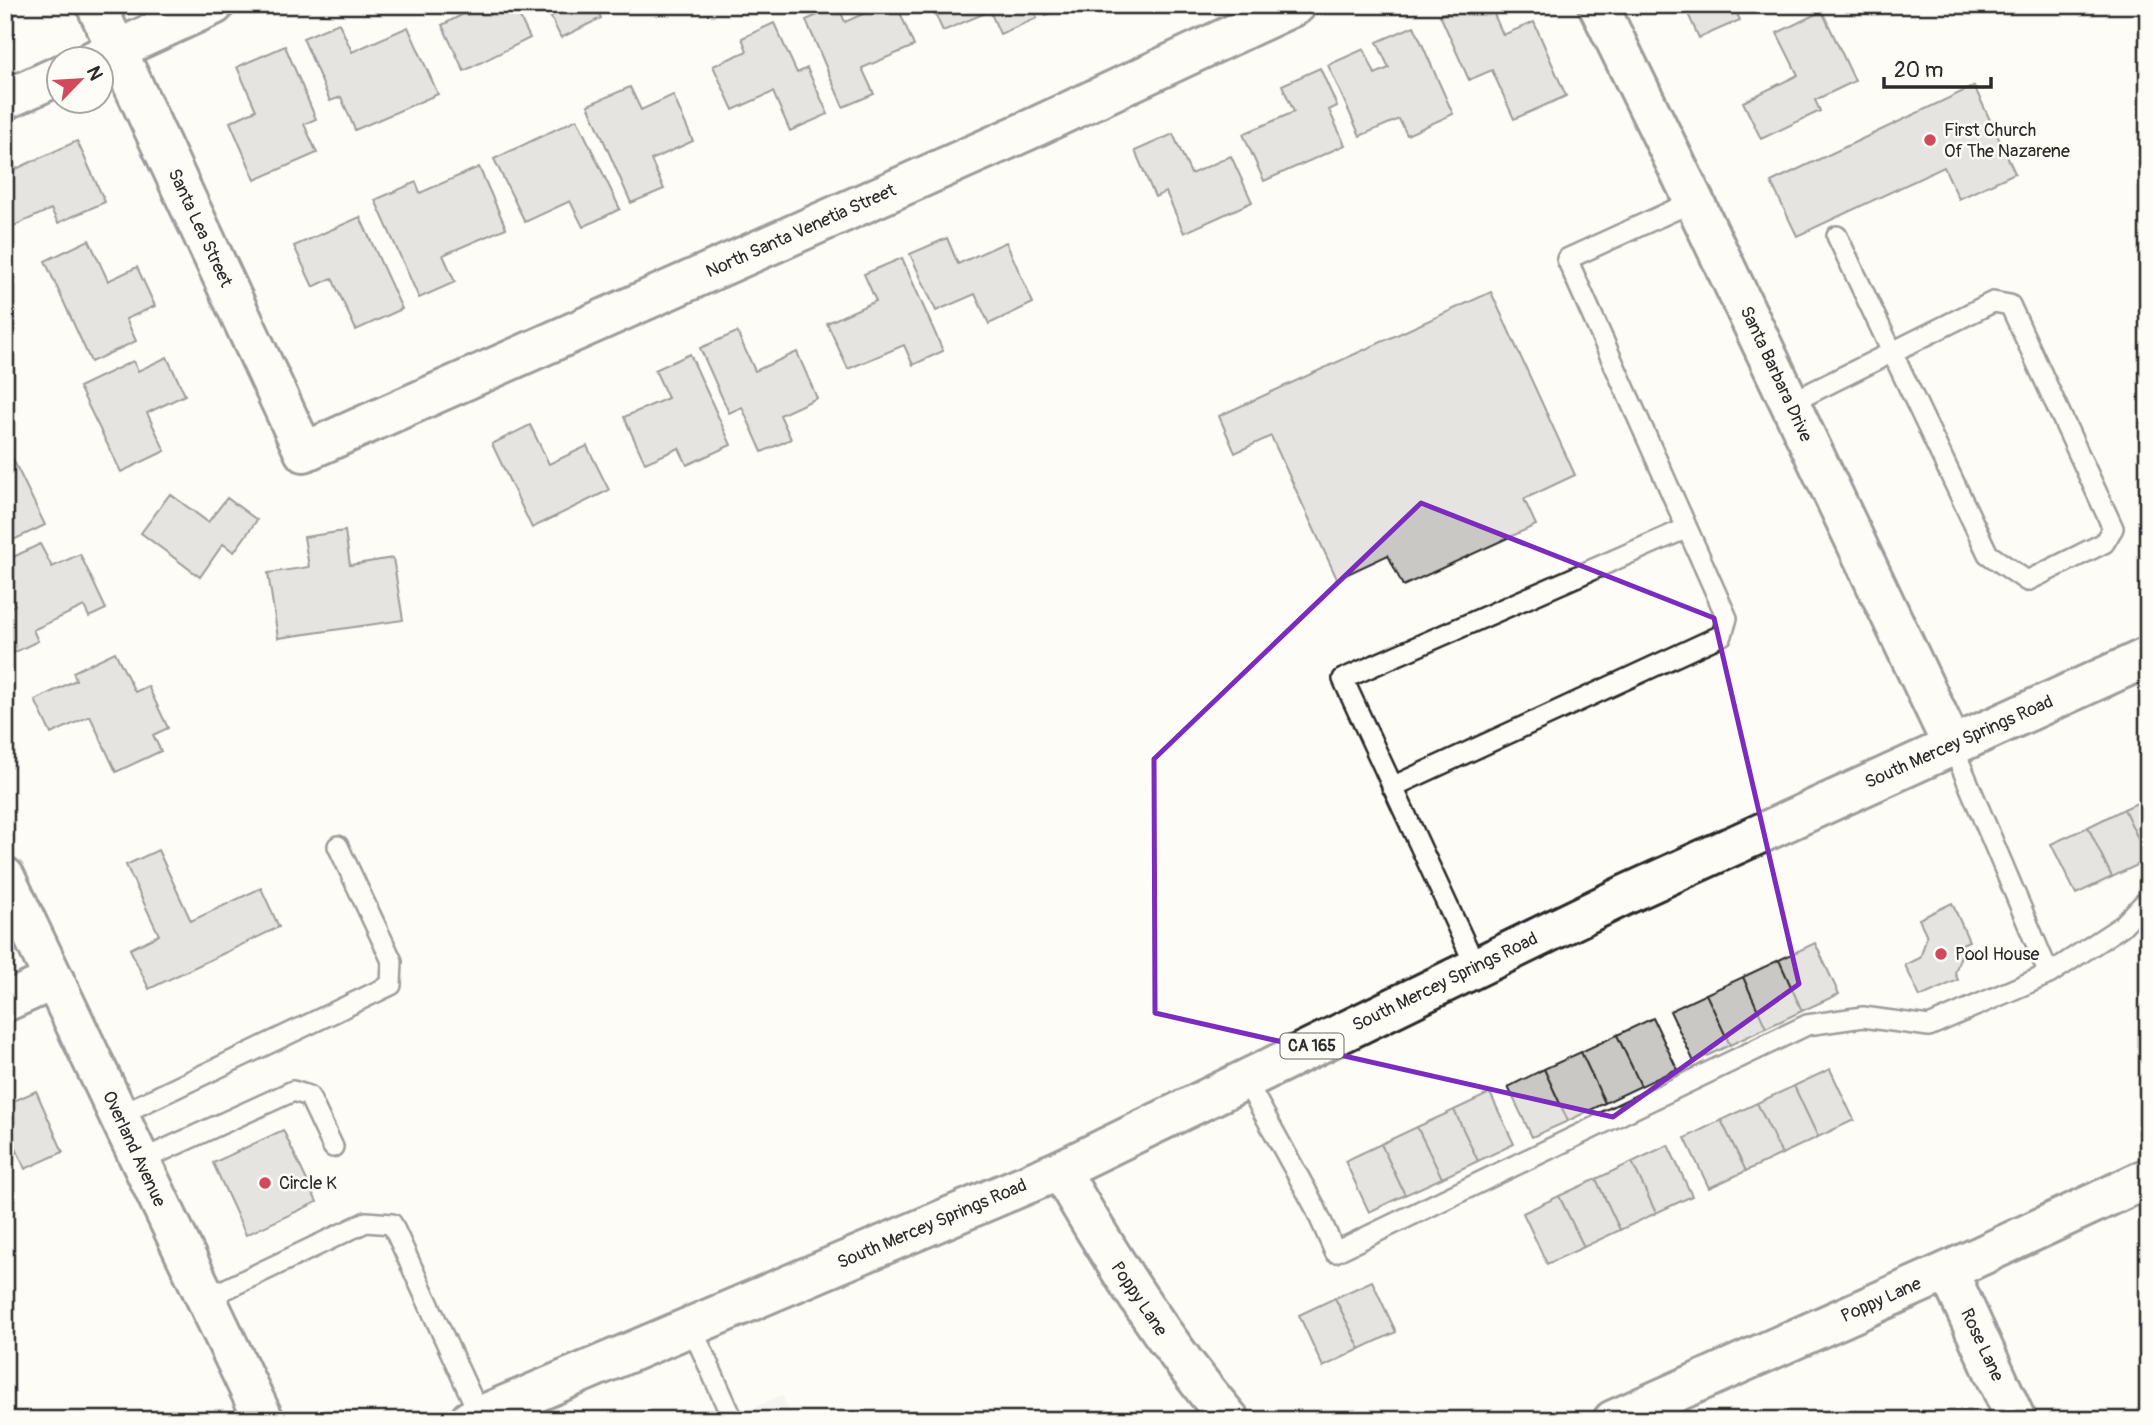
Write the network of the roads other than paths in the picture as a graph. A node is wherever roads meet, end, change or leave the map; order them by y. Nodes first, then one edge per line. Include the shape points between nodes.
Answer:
1 (96, 5) edge
2 (214, 5) edge
3 (1296, 5) edge
4 (1598, 5) edge
5 (103, 46) edge
6 (116, 50) edge
7 (116, 77) edge
8 (46, 81) edge
9 (5, 100) edge
10 (1695, 201) junction
11 (1837, 236) dead end
12 (1892, 353) junction
13 (1790, 403) junction
14 (304, 452) joint
15 (1687, 528) junction
16 (2148, 657) edge
17 (1952, 745) junction
18 (1392, 787) junction
19 (338, 846) dead end
20 (5, 877) edge
21 (2148, 899) edge
22 (1476, 967) junction
23 (2049, 974) junction
24 (54, 980) junction
25 (5, 1002) edge
26 (1245, 1079) junction
27 (119, 1115) junction
28 (333, 1147) dead end
29 (140, 1160) junction
30 (1060, 1170) junction
31 (2148, 1178) edge
32 (1948, 1271) junction
33 (205, 1298) junction
34 (691, 1326) junction
35 (475, 1418) edge
36 (264, 1420) edge
37 (733, 1420) edge
38 (1230, 1420) edge
39 (1613, 1420) edge
40 (2016, 1420) edge

1 - 5 street, Santa Lea Street
2 - 6 street
3 - 14 street, North Santa Venetia Street via 1033,128
4 - 10 street, Santa Barbara Drive
7 - 14 street, Santa Lea Street
8 - 9 street
10 - 13 street, Santa Barbara Drive
10 - 15 lane via 1567,259
11 - 12 lane
12 - 12 lane via 1988,554 2027,581 2104,542 2113,528 2010,305 1993,302
12 - 13 lane
13 - 17 street, Santa Barbara Drive
15 - 18 lane via 1727,618 1722,635
15 - 18 lane via 1343,679
16 - 17 street, South Mercey Springs Road / CA 165
17 - 22 street, South Mercey Springs Road / CA 165
17 - 23 lane
18 - 22 lane
19 - 27 lane via 392,961 391,985
20 - 24 street, Overland Avenue
21 - 23 lane via 2122,926
22 - 26 street, South Mercey Springs Road / CA 165
23 - 26 lane via 1929,1026 1863,1017 1807,1025 1335,1252
24 - 25 street
24 - 27 street, Overland Avenue
26 - 30 street, South Mercey Springs Road / CA 165
27 - 29 street, Overland Avenue
28 - 29 lane via 309,1096 293,1091
29 - 33 street, Overland Avenue
30 - 34 street, South Mercey Springs Road / CA 165
30 - 38 street, Poppy Lane via 1108,1253 1192,1375
31 - 32 street, Poppy Lane
32 - 39 street, Poppy Lane
32 - 40 street, Rose Lane
33 - 35 lane via 366,1222 392,1224
33 - 36 street, Overland Avenue
34 - 35 street, South Mercey Springs Road / CA 165
34 - 37 lane

